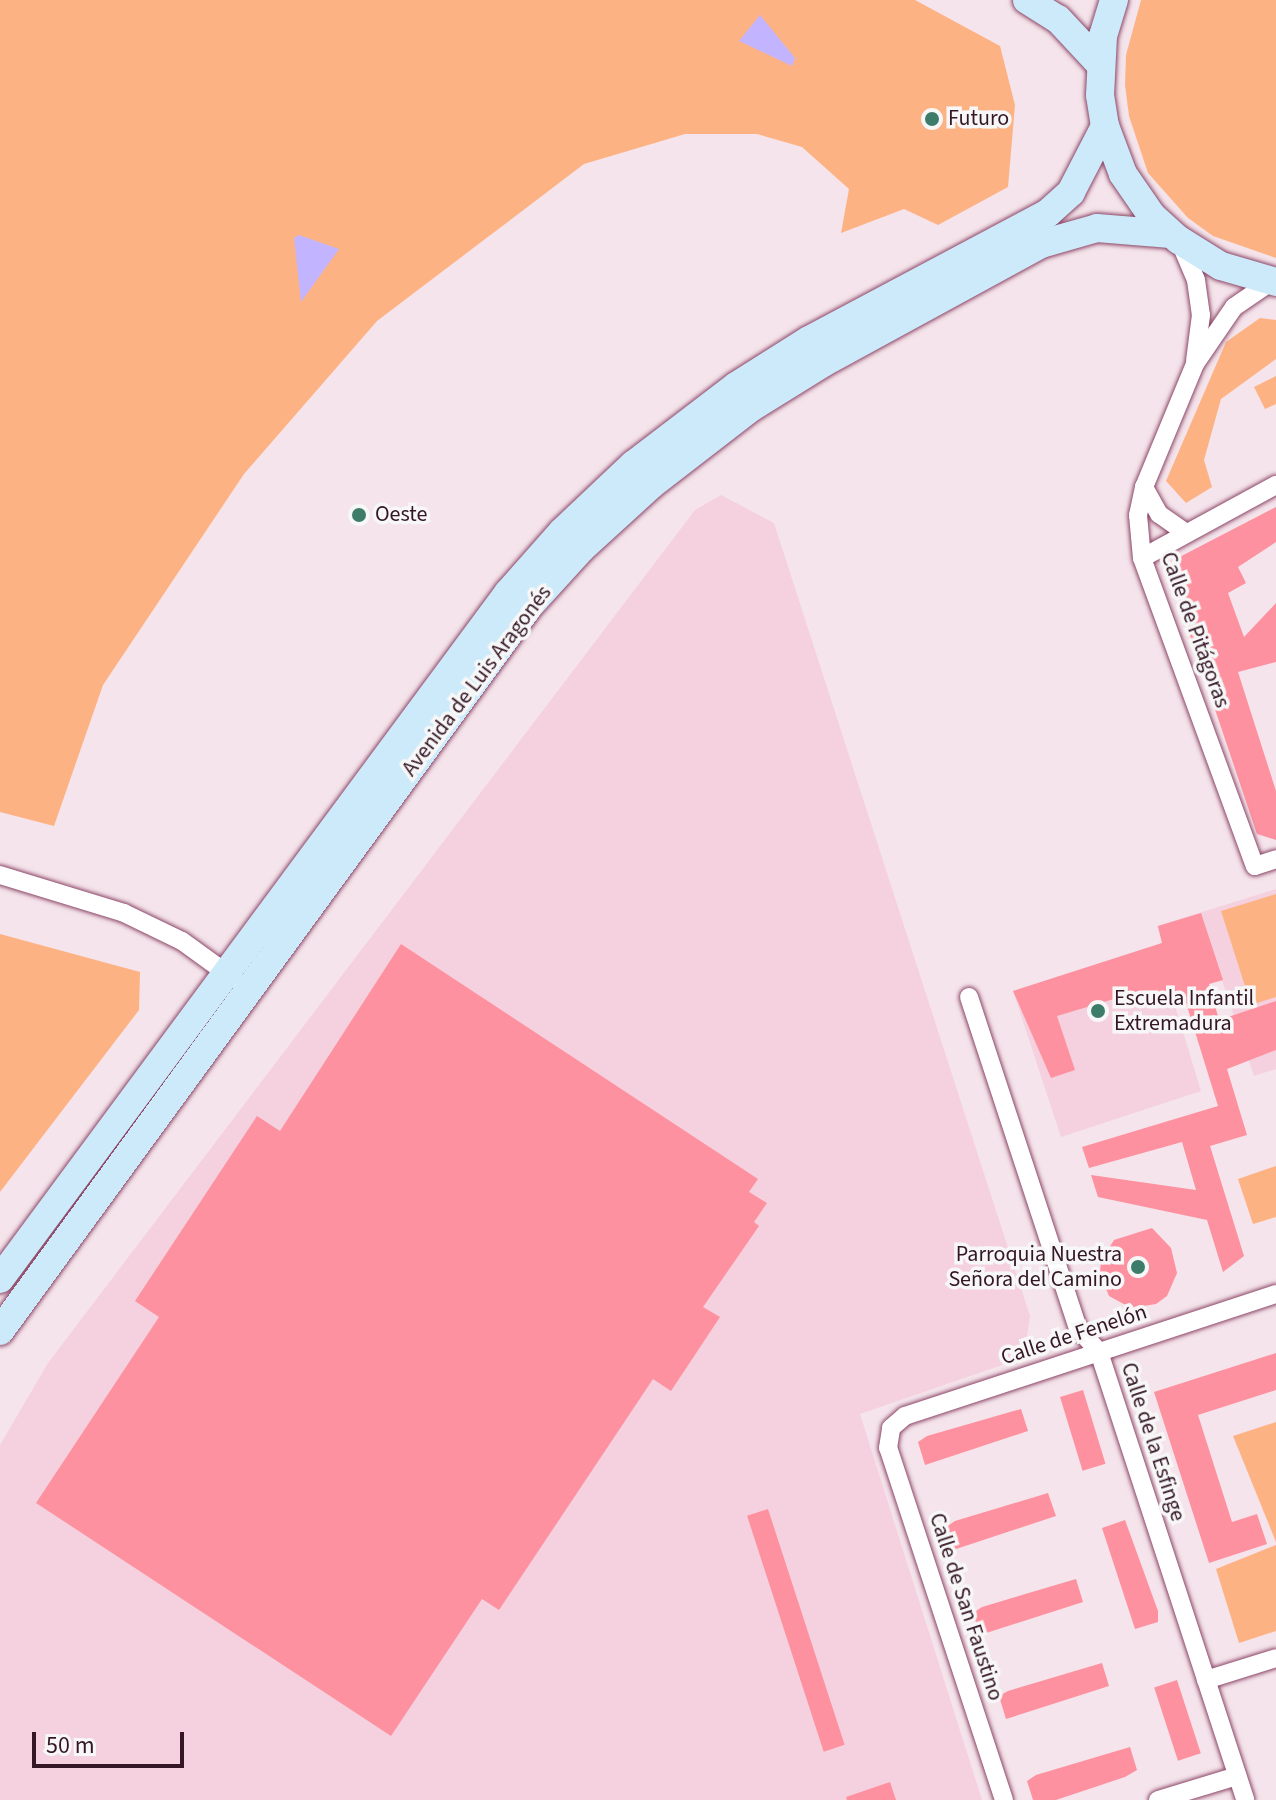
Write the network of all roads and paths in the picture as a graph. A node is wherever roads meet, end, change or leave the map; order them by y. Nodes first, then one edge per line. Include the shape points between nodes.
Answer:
1 (1027, 0) edge
2 (1114, 0) edge
3 (1099, 63) junction
4 (1105, 126) junction
5 (1175, 237) junction
6 (1274, 282) edge
7 (1195, 364) junction
8 (1276, 485) edge
9 (1144, 487) junction
10 (1185, 532) junction
11 (1142, 558) junction
12 (1276, 859) edge
13 (0, 875) edge
14 (224, 972) junction
15 (248, 989) junction
16 (969, 997) dead end
17 (0, 1279) edge
18 (1276, 1294) edge
19 (0, 1331) edge
20 (1099, 1352) junction
21 (891, 1428) joint
22 (1276, 1658) edge
23 (1206, 1680) junction
24 (1237, 1776) junction
25 (1004, 1800) edge
26 (1158, 1800) edge
27 (1245, 1800) edge

1 - 3 main road via 1058,19
2 - 3 main road
3 - 4 main road
4 - 5 main road via 1123,174
4 - 14 main road, Avenida de Luis Aragonés via 1071,192 1048,213 809,340 736,386 634,464 562,532 508,593
5 - 6 main road via 1221,266
5 - 7 street, Calle de Pitágoras via 1196,280 1201,315
5 - 15 main road, Avenida de Luis Aragonés via 1097,228 1041,244 823,363 752,407 651,485 529,606
6 - 7 street, Calle de Pitágoras via 1234,307
7 - 9 street, Calle de Pitágoras
8 - 10 street
9 - 10 street via 1159,514
9 - 11 street, Calle de Pitágoras via 1138,515
10 - 11 street
11 - 12 street, Calle de Pitágoras via 1255,866
13 - 14 street via 124,913 182,941
14 - 15 street
14 - 17 main road, Avenida de Luis Aragonés
15 - 19 main road, Avenida de Luis Aragonés
16 - 20 street, Calle de la Esfinge via 1078,1328
18 - 20 street, Calle de Fenelón
20 - 21 street, Calle de Fenelón via 905,1416
20 - 23 street, Calle de la Esfinge
21 - 25 street, Calle de San Faustino via 888,1448
22 - 23 street
23 - 24 street, Calle de la Esfinge
24 - 26 street
24 - 27 street, Calle de la Esfinge

